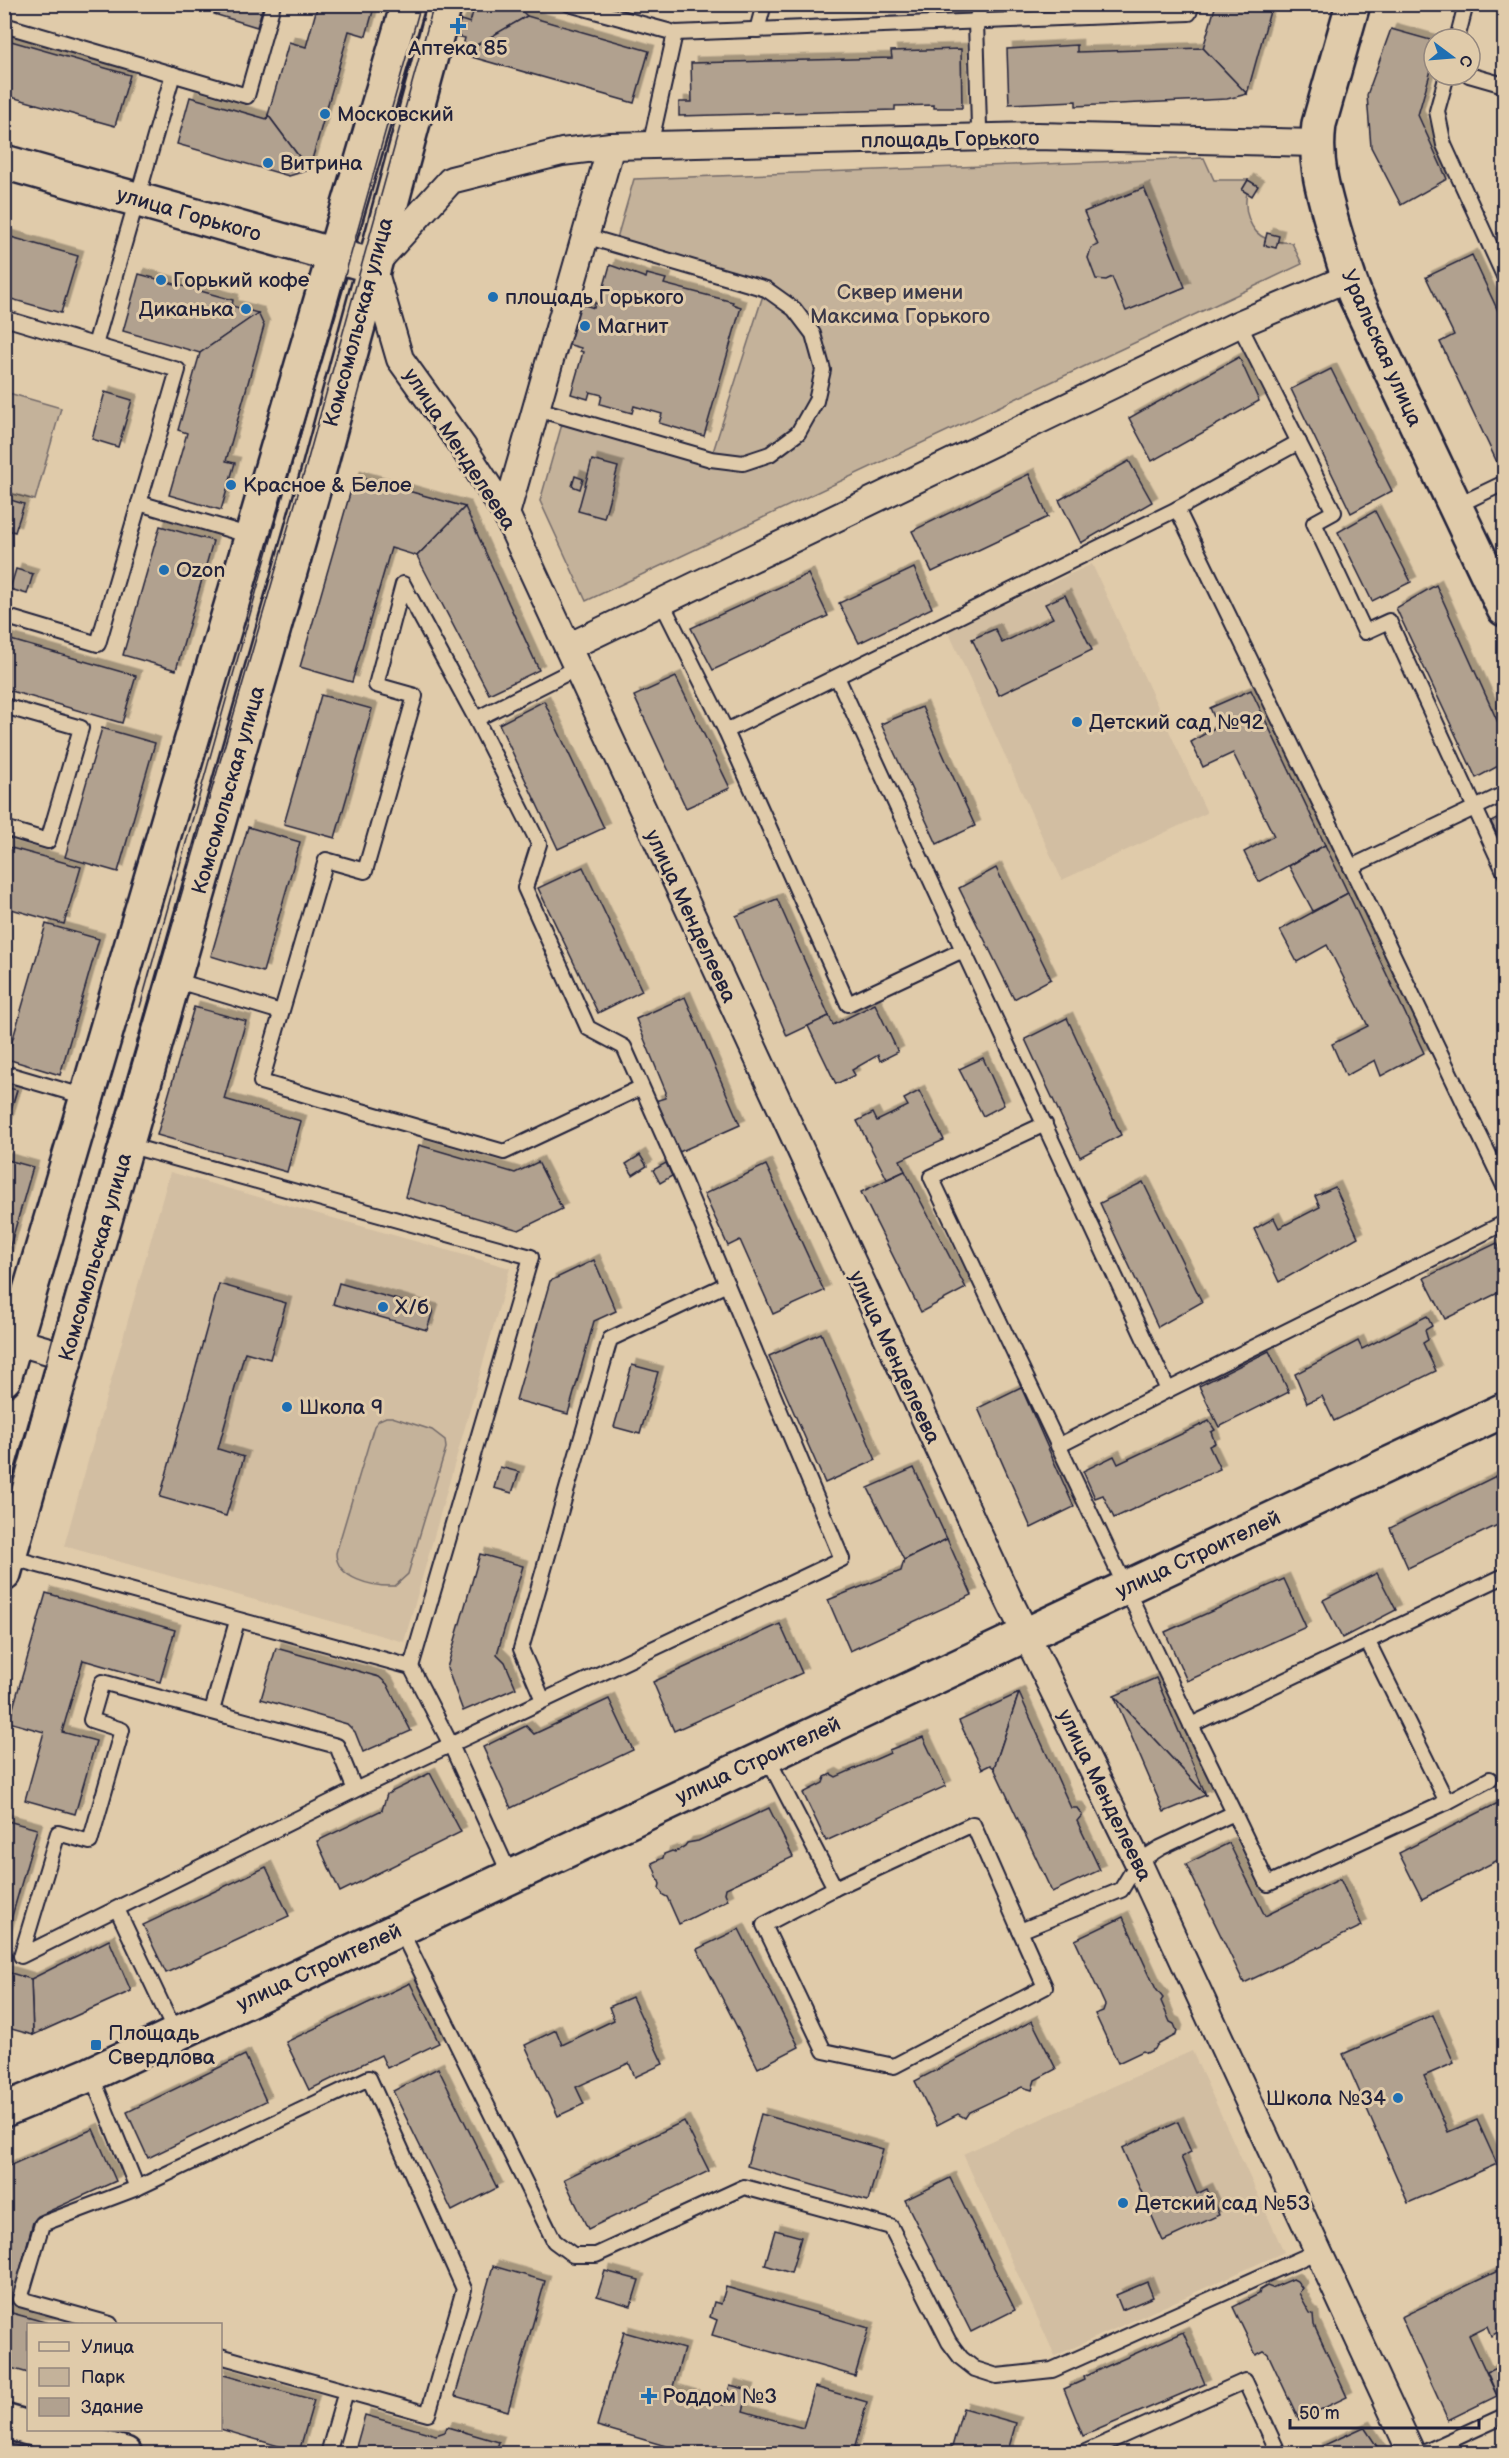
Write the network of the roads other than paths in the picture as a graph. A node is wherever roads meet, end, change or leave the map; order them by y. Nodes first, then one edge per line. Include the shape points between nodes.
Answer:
1 (273, 4) edge
2 (408, 4) edge
3 (445, 4) edge
4 (569, 4) edge
5 (764, 4) edge
6 (981, 4) edge
7 (1192, 4) edge
8 (1353, 4) edge
9 (1467, 4) edge
10 (976, 21) junction
11 (4, 25) edge
12 (1460, 27) edge
13 (757, 30) junction
14 (675, 33) junction
15 (173, 74) junction
16 (1482, 79) edge
17 (1504, 85) edge
18 (1444, 87) edge
19 (979, 128) dead end
20 (1317, 143) junction
21 (612, 146) junction
22 (650, 146) junction
23 (4, 162) edge
24 (137, 200) junction
25 (585, 236) junction
26 (333, 256) junction
27 (373, 266) junction
28 (1504, 276) edge
29 (1348, 278) junction
30 (4, 318) edge
31 (1239, 324) junction
32 (95, 345) junction
33 (537, 409) junction
34 (1299, 442) junction
35 (1504, 483) edge
36 (139, 503) junction
37 (1456, 506) junction
38 (1177, 509) junction
39 (506, 514) junction
40 (251, 536) junction
41 (662, 603) junction
42 (1504, 609) edge
43 (4, 616) edge
44 (572, 657) junction
45 (837, 677) junction
46 (4, 706) edge
47 (476, 719) junction
48 (726, 731) junction
49 (1504, 794) edge
50 (1475, 808) junction
51 (4, 828) edge
52 (1351, 867) junction
53 (1504, 871) edge
54 (963, 950) junction
55 (174, 980) junction
56 (281, 1012) junction
57 (4, 1073) edge
58 (640, 1088) junction
59 (86, 1097) junction
60 (1045, 1124) junction
61 (127, 1145) junction
62 (1504, 1186) edge
63 (1504, 1223) edge
64 (727, 1284) junction
65 (10, 1340) edge
66 (66, 1356) junction
67 (4, 1379) edge
68 (1168, 1390) junction
69 (1504, 1410) edge
70 (1058, 1446) junction
71 (7, 1566) edge
72 (1504, 1576) edge
73 (1124, 1588) junction
74 (237, 1621) junction
75 (1026, 1634) junction
76 (1368, 1642) junction
77 (411, 1667) junction
78 (543, 1700) junction
79 (212, 1712) junction
80 (1191, 1725) junction
81 (452, 1745) junction
82 (766, 1757) junction
83 (1490, 1779) dead end
84 (355, 1790) junction
85 (1447, 1802) junction
86 (1234, 1813) junction
87 (1138, 1862) junction
88 (511, 1877) junction
89 (835, 1888) junction
90 (117, 1909) junction
91 (400, 1929) junction
92 (1020, 1931) junction
93 (176, 2034) junction
94 (91, 2074) junction
95 (6, 2109) edge
96 (137, 2188) junction
97 (1318, 2252) junction
98 (103, 2323) edge
99 (222, 2357) edge
100 (346, 2391) junction
101 (1504, 2415) edge
102 (4, 2421) edge
103 (27, 2428) edge
104 (40, 2431) edge
105 (125, 2454) edge
106 (328, 2454) edge
107 (1081, 2454) edge
108 (1279, 2454) edge
109 (1412, 2454) edge
110 (1421, 2454) edge

1 - 15 lane via 247,96
2 - 26 main road, Комсомольская улица
3 - 27 main road, Комсомольская улица
4 - 14 lane
5 - 13 lane
6 - 10 lane
7 - 10 lane via 1190,14
8 - 20 main road, Уральская улица via 1319,123
9 - 12 lane
10 - 13 lane
10 - 19 lane
11 - 15 lane
13 - 14 lane
14 - 22 lane
15 - 24 lane
16 - 17 lane
18 - 28 lane via 1437,111 1444,146
20 - 22 street, площадь Горького via 1037,136
20 - 29 main road, Уральская улица via 1319,177
21 - 22 street, площадь Горького
21 - 25 street
21 - 27 street, площадь Горького via 562,153 451,180
23 - 24 main road, улица Горького
24 - 26 main road, улица Горького
24 - 32 lane
25 - 33 street
25 - 33 lane via 766,289 775,295 794,309 813,334 823,370 816,401 798,433 770,454 743,463 711,459
26 - 27 main road, улица Горького
26 - 40 main road, Комсомольская улица
27 - 39 street, улица Менделеева via 400,359
27 - 55 main road, Комсомольская улица
29 - 31 street
29 - 37 main road, Уральская улица
30 - 32 lane
31 - 34 lane
31 - 41 street
32 - 36 lane via 178,370
33 - 39 street
34 - 38 lane
34 - 50 lane via 1334,512 1314,523 1365,632 1389,621
35 - 37 lane
36 - 40 lane
36 - 43 lane via 98,644
37 - 42 main road, Уральская улица
38 - 45 lane
38 - 52 lane
39 - 44 street, улица Менделеева
40 - 59 main road, Комсомольская улица
41 - 44 street
41 - 48 lane
44 - 47 lane
44 - 75 street, улица Менделеева
45 - 48 lane
45 - 54 lane
46 - 51 lane via 81,728 48,841
47 - 56 lane via 403,584 376,685 415,696 365,871 326,860
47 - 58 lane via 539,844 525,888 588,1028 624,1047
48 - 54 lane via 848,1004
49 - 50 lane
50 - 52 lane
50 - 53 lane
52 - 62 lane
54 - 60 lane
55 - 56 lane
55 - 61 main road, Комсомольская улица
56 - 58 lane via 261,1082 504,1152
57 - 59 lane
58 - 64 lane
59 - 65 main road, Комсомольская улица
60 - 68 lane
60 - 70 lane via 931,1177
61 - 66 main road, Комсомольская улица
61 - 77 lane via 531,1257
63 - 68 lane
64 - 78 lane via 610,1339 521,1649
64 - 78 lane via 842,1559
65 - 66 street
65 - 67 main road, Комсомольская улица
66 - 71 main road, Комсомольская улица
68 - 70 lane
69 - 73 main road, улица Строителей
70 - 73 lane
71 - 74 lane
72 - 76 lane
73 - 75 main road, улица Строителей
73 - 80 lane
74 - 77 lane
74 - 79 lane
75 - 82 main road, улица Строителей
75 - 87 street, улица Менделеева
76 - 80 lane
76 - 85 lane
77 - 81 lane
78 - 81 lane
79 - 84 lane via 337,1746
79 - 90 lane via 102,1682 91,1720 122,1730 90,1842 58,1833 21,1956
80 - 86 lane
81 - 84 lane
81 - 88 lane
82 - 88 main road, улица Строителей
82 - 89 lane
83 - 85 lane
84 - 90 lane
85 - 86 lane via 1268,1884
86 - 87 lane
87 - 92 lane via 1121,1890
87 - 97 street, улица Менделеева
88 - 91 main road, улица Строителей
89 - 92 lane via 973,1824
89 - 92 lane via 764,1926 824,2051 894,2066 1045,1987
90 - 93 lane
91 - 93 main road, улица Строителей
91 - 97 lane via 554,2241 573,2255 596,2255 744,2187 891,2227 948,2342 975,2369 997,2376 1052,2370 1187,2303
93 - 94 main road, улица Строителей
94 - 95 main road, улица Строителей
94 - 96 lane
96 - 98 lane via 42,2224 20,2299
96 - 100 lane via 369,2078 464,2289 428,2414
97 - 109 street, улица Менделеева
99 - 100 lane
100 - 106 lane
101 - 110 lane
102 - 103 main road
104 - 105 main road
107 - 108 lane via 1245,2381

